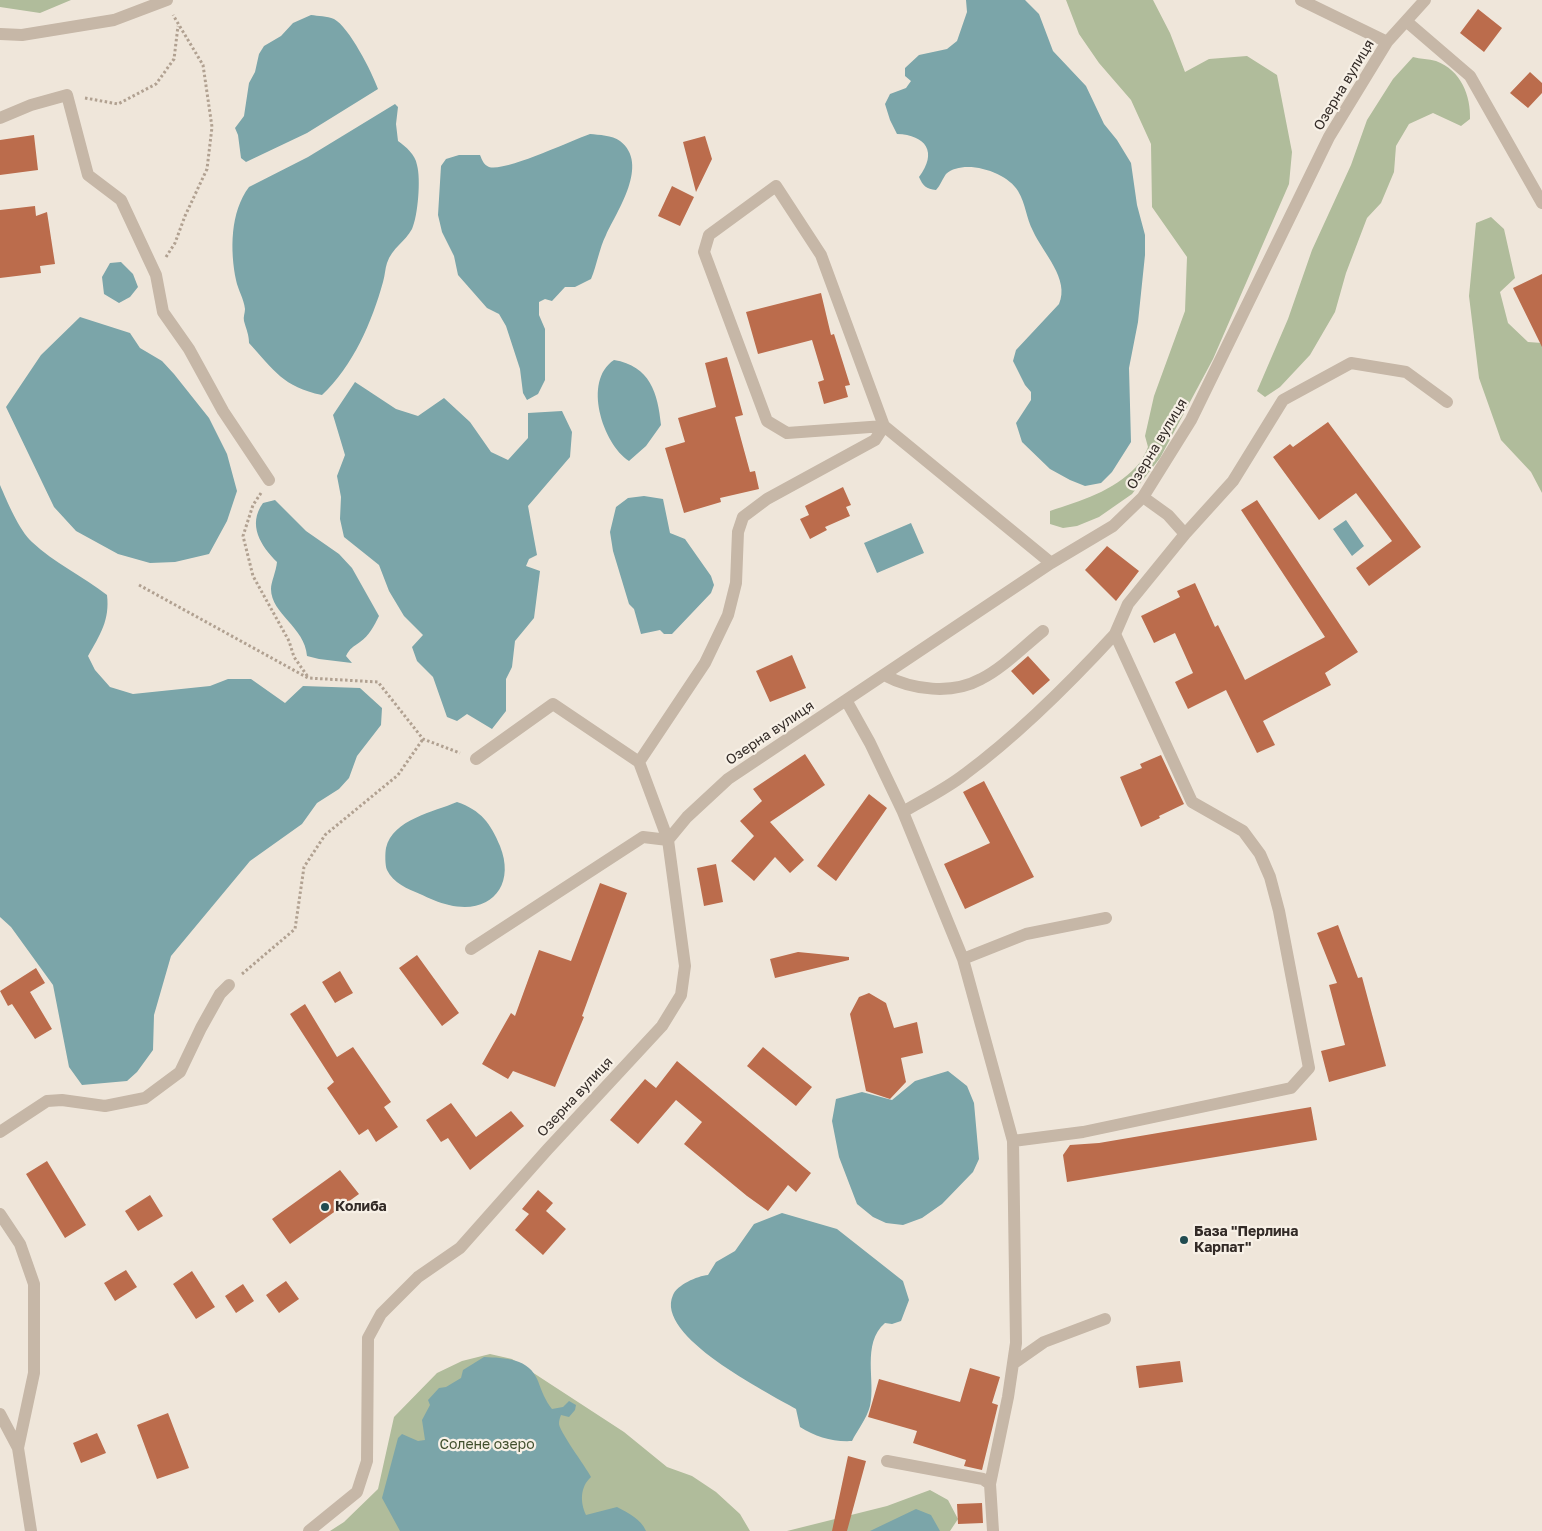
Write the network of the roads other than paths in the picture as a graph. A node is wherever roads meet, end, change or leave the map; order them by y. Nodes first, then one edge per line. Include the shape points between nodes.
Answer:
1 (167, 0) edge
2 (1301, 0) edge
3 (1425, 0) edge
4 (1406, 21) junction
5 (0, 34) edge
6 (1388, 42) junction
7 (0, 118) edge
8 (1542, 203) edge
9 (1447, 402) dead end
10 (884, 426) junction
11 (269, 480) road end
12 (1143, 497) junction
13 (1185, 534) junction
14 (1051, 563) junction
15 (1042, 631) dead end
16 (1115, 634) junction
17 (884, 675) junction
18 (846, 700) junction
19 (476, 759) road end
20 (639, 762) junction
21 (903, 812) junction
22 (668, 840) junction
23 (1106, 918) dead end
24 (472, 949) dead end
25 (963, 959) junction
26 (230, 985) road end
27 (0, 1132) edge
28 (1013, 1141) junction
29 (0, 1214) edge
30 (1105, 1319) dead end
31 (1014, 1363) junction
32 (0, 1414) edge
33 (18, 1448) junction
34 (887, 1461) dead end
35 (990, 1484) junction
36 (31, 1531) edge
37 (309, 1531) edge
38 (993, 1531) edge

1 - 5 street via 114,20 22,35
2 - 6 street
3 - 4 street, Озерна вулиця
4 - 6 street, Озерна вулиця
4 - 8 street via 1470,76
6 - 12 street, Озерна вулиця via 1329,137 1191,420
7 - 11 street via 67,95 88,175 121,200 156,275 163,312
9 - 13 street via 1406,372 1351,363 1314,381 1283,400 1233,481
10 - 10 street via 787,433 766,421 704,252 709,234 776,186 822,256
10 - 14 street
10 - 20 street via 875,440 767,499 743,517 738,532 736,583 728,615 705,663
12 - 13 street via 1168,515
12 - 14 street, Озерна вулиця via 1114,526
13 - 16 street via 1128,604
14 - 17 street, Озерна вулиця
15 - 17 street via 981,679 964,685 919,688 903,685
16 - 21 street via 1030,719 964,775
16 - 28 street via 1192,802 1243,831 1260,854 1279,911 1309,1068 1291,1088 1083,1132
17 - 18 street, Озерна вулиця
18 - 21 street
18 - 22 street, Озерна вулиця via 728,779 686,817
19 - 20 street via 554,704
20 - 22 street
21 - 25 street
22 - 24 street via 643,837
22 - 37 street, Озерна вулиця via 685,966 681,995 662,1026 460,1248 418,1277 381,1314 368,1338 367,1462 357,1492
23 - 25 street via 1026,934
25 - 28 street
26 - 27 street via 220,994 180,1072 145,1098 105,1106 47,1101
28 - 31 street
29 - 33 street via 20,1244 34,1284 34,1373
30 - 31 street via 1044,1342
31 - 35 street
32 - 33 street
33 - 36 street
34 - 35 street via 983,1479
35 - 38 street

